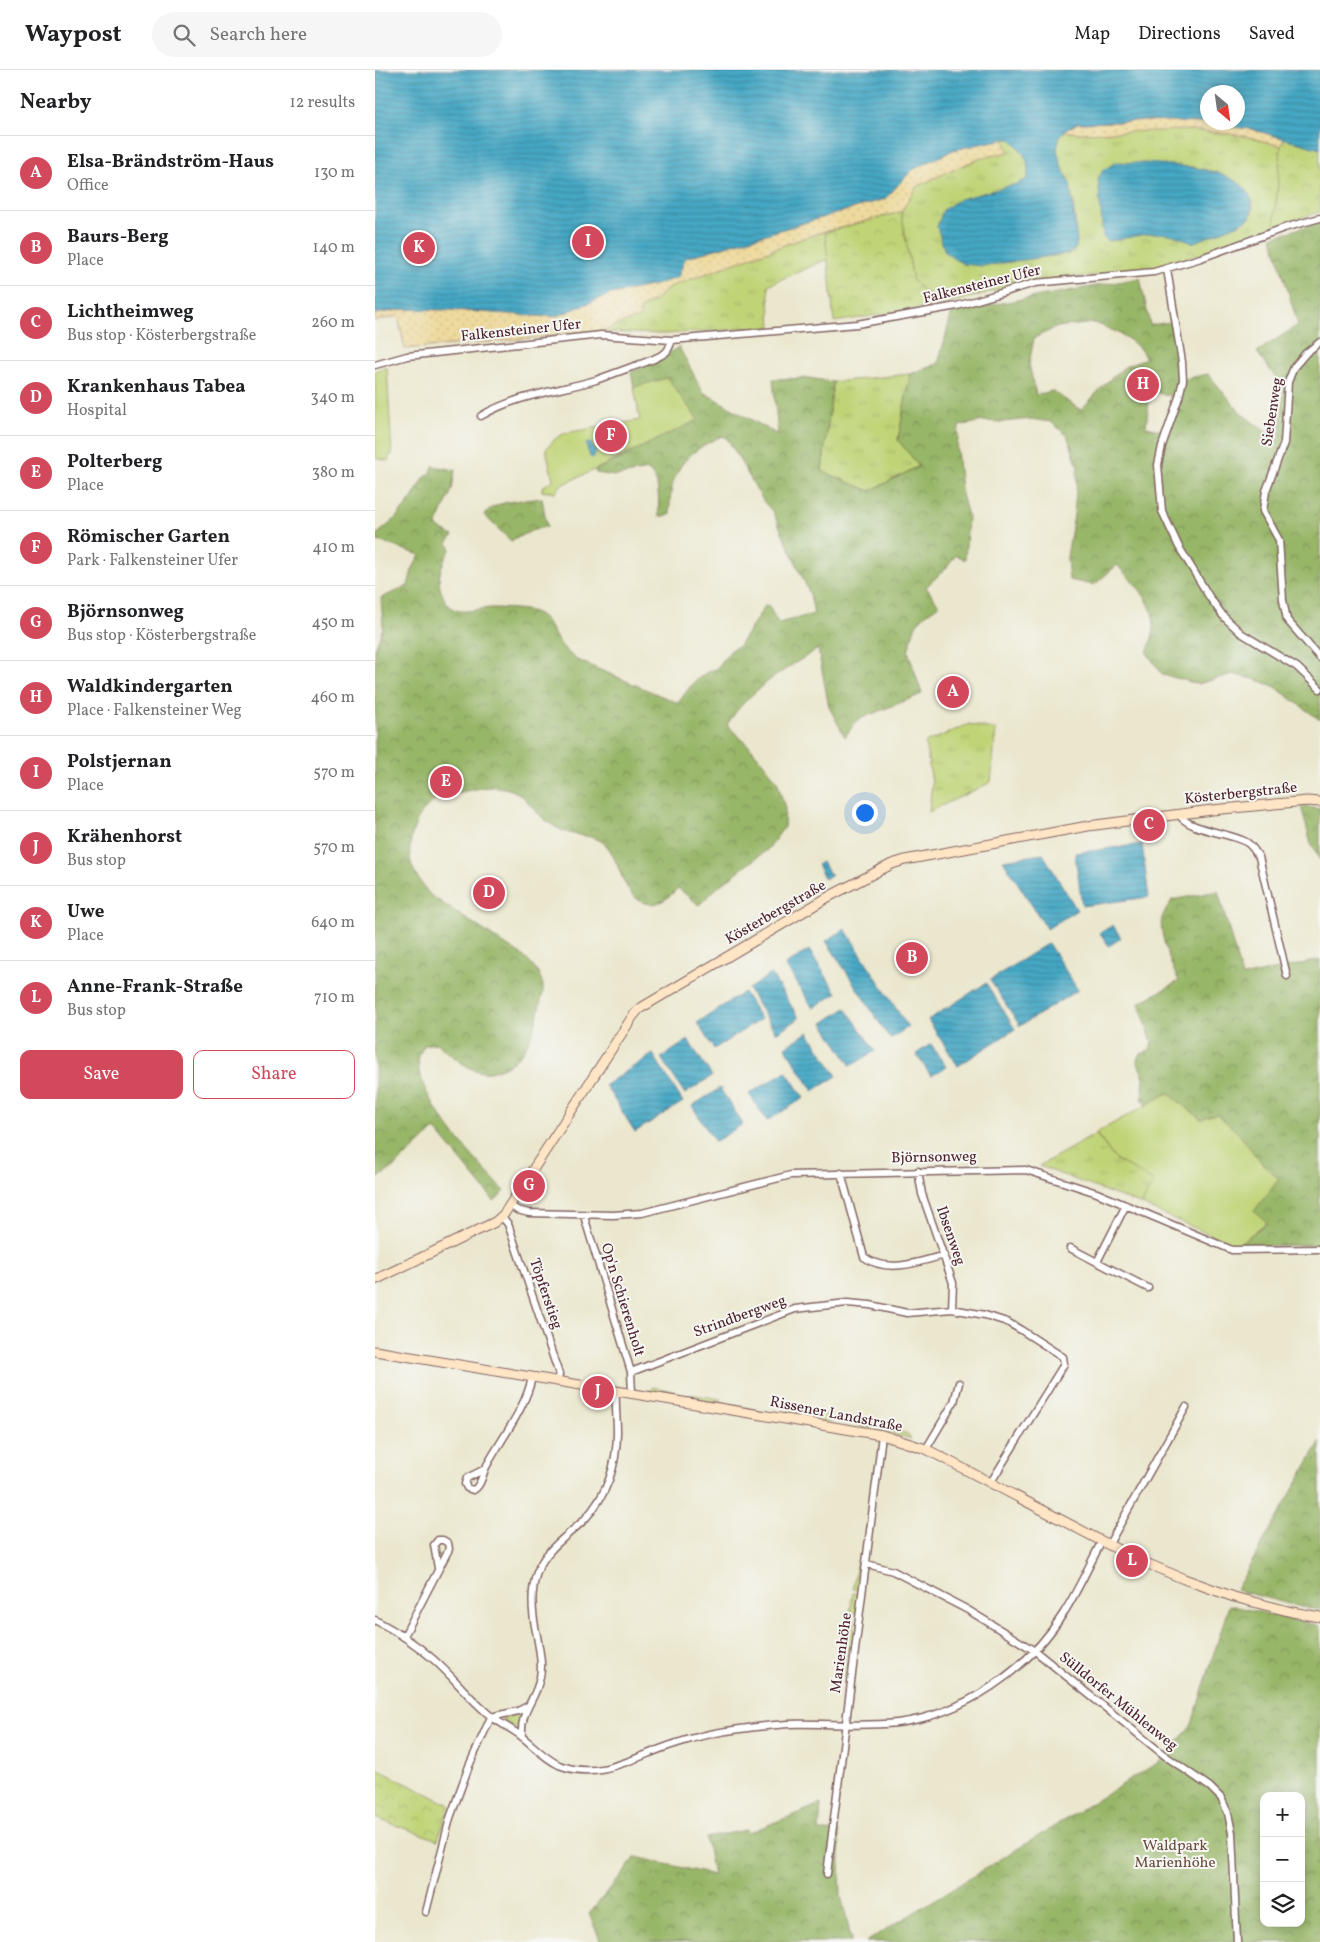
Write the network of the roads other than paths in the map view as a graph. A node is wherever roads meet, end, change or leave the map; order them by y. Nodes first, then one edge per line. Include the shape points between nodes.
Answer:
1 (1320, 218) edge
2 (1167, 269) junction
3 (672, 340) junction
4 (1320, 342) edge
5 (375, 365) edge
6 (481, 416) dead end
7 (1320, 658) edge
8 (1320, 690) edge
9 (1320, 802) edge
10 (1179, 814) junction
11 (1287, 976) dead end
12 (918, 1171) junction
13 (841, 1173) junction
14 (1126, 1205) junction
15 (511, 1206) junction
16 (584, 1216) junction
17 (502, 1217) junction
18 (1070, 1248) dead end
19 (1320, 1250) edge
20 (944, 1255) junction
21 (1097, 1262) junction
22 (375, 1280) edge
23 (1147, 1288) dead end
24 (952, 1309) junction
25 (375, 1351) edge
26 (631, 1372) junction
27 (532, 1377) junction
28 (559, 1381) junction
29 (959, 1383) dead end
30 (616, 1391) junction
31 (631, 1393) junction
32 (1187, 1407) dead end
33 (882, 1436) junction
34 (926, 1449) junction
35 (485, 1469) dead end
36 (991, 1482) junction
37 (1106, 1542) junction
38 (867, 1564) junction
39 (438, 1568) dead end
40 (1320, 1617) edge
41 (375, 1620) edge
42 (404, 1636) junction
43 (1035, 1651) junction
44 (528, 1706) junction
45 (491, 1717) junction
46 (845, 1724) junction
47 (522, 1737) junction
48 (827, 1874) dead end
49 (427, 1912) dead end
50 (1237, 1942) edge

1 - 2 street, Falkensteiner Ufer
2 - 3 street, Falkensteiner Ufer via 1035,283 957,306 892,319
2 - 8 street via 1183,381 1158,466 1162,511 1179,547 1225,617 1241,633 1297,667
3 - 5 street, Falkensteiner Ufer via 601,335 407,356
3 - 6 street via 665,354 596,380 552,390
4 - 7 street, Siebenweg via 1294,367 1288,382 1284,443 1266,491 1263,511 1279,540 1287,620
9 - 10 street, Kösterbergstraße
10 - 11 street via 1183,820 1249,843 1259,857
10 - 15 street, Kösterbergstraße via 1088,826 905,860 805,911 636,1012
12 - 13 street, Björnsonweg
12 - 14 street, Björnsonweg via 1026,1170
12 - 20 street, Ibsenweg via 922,1194
13 - 16 street, Björnsonweg via 791,1175 642,1212
13 - 20 street via 864,1256 872,1262 905,1266
14 - 19 street, Björnsonweg via 1232,1250
14 - 21 street
15 - 16 street, Björnsonweg via 529,1213
15 - 17 street, Kösterbergstraße
16 - 26 street, Op'n Schierenholt
17 - 22 street, Kösterbergstraße
17 - 28 street, Töpferstieg via 508,1224
18 - 21 street
20 - 24 street, Ibsenweg via 953,1283
21 - 23 street
24 - 26 street, Strindbergweg via 907,1314 870,1304 847,1304 795,1310
24 - 36 street, Strindbergweg via 1007,1322 1063,1357 1064,1364
25 - 27 street, Rissener Landstraße
26 - 31 street, Op'n Schierenholt
27 - 28 street, Rissener Landstraße
27 - 35 street via 527,1394
28 - 30 street, Rissener Landstraße
29 - 34 street via 954,1402
30 - 31 street, Rissener Landstraße
30 - 44 street via 617,1444 606,1489 586,1518 550,1550 533,1587 541,1676
31 - 33 street, Rissener Landstraße
32 - 37 street
33 - 34 street, Rissener Landstraße
33 - 38 street, Marienhöhe
34 - 36 street, Rissener Landstraße
36 - 37 street, Rissener Landstraße
37 - 40 street, Rissener Landstraße via 1134,1558 1234,1597
37 - 43 street via 1063,1614
38 - 43 street, Sülldorfer Mühlenweg via 893,1571 968,1610
38 - 46 street, Marienhöhe
39 - 42 street
41 - 42 street
42 - 45 street via 434,1660
43 - 46 street via 993,1685 942,1712 896,1723
43 - 50 street, Sülldorfer Mühlenweg via 1221,1798 1232,1833
44 - 45 street
44 - 47 street via 522,1719
45 - 47 street
45 - 49 street via 450,1818
46 - 47 street via 773,1726 707,1735 671,1745 620,1766 593,1771 560,1765
46 - 48 street, Marienhöhe

